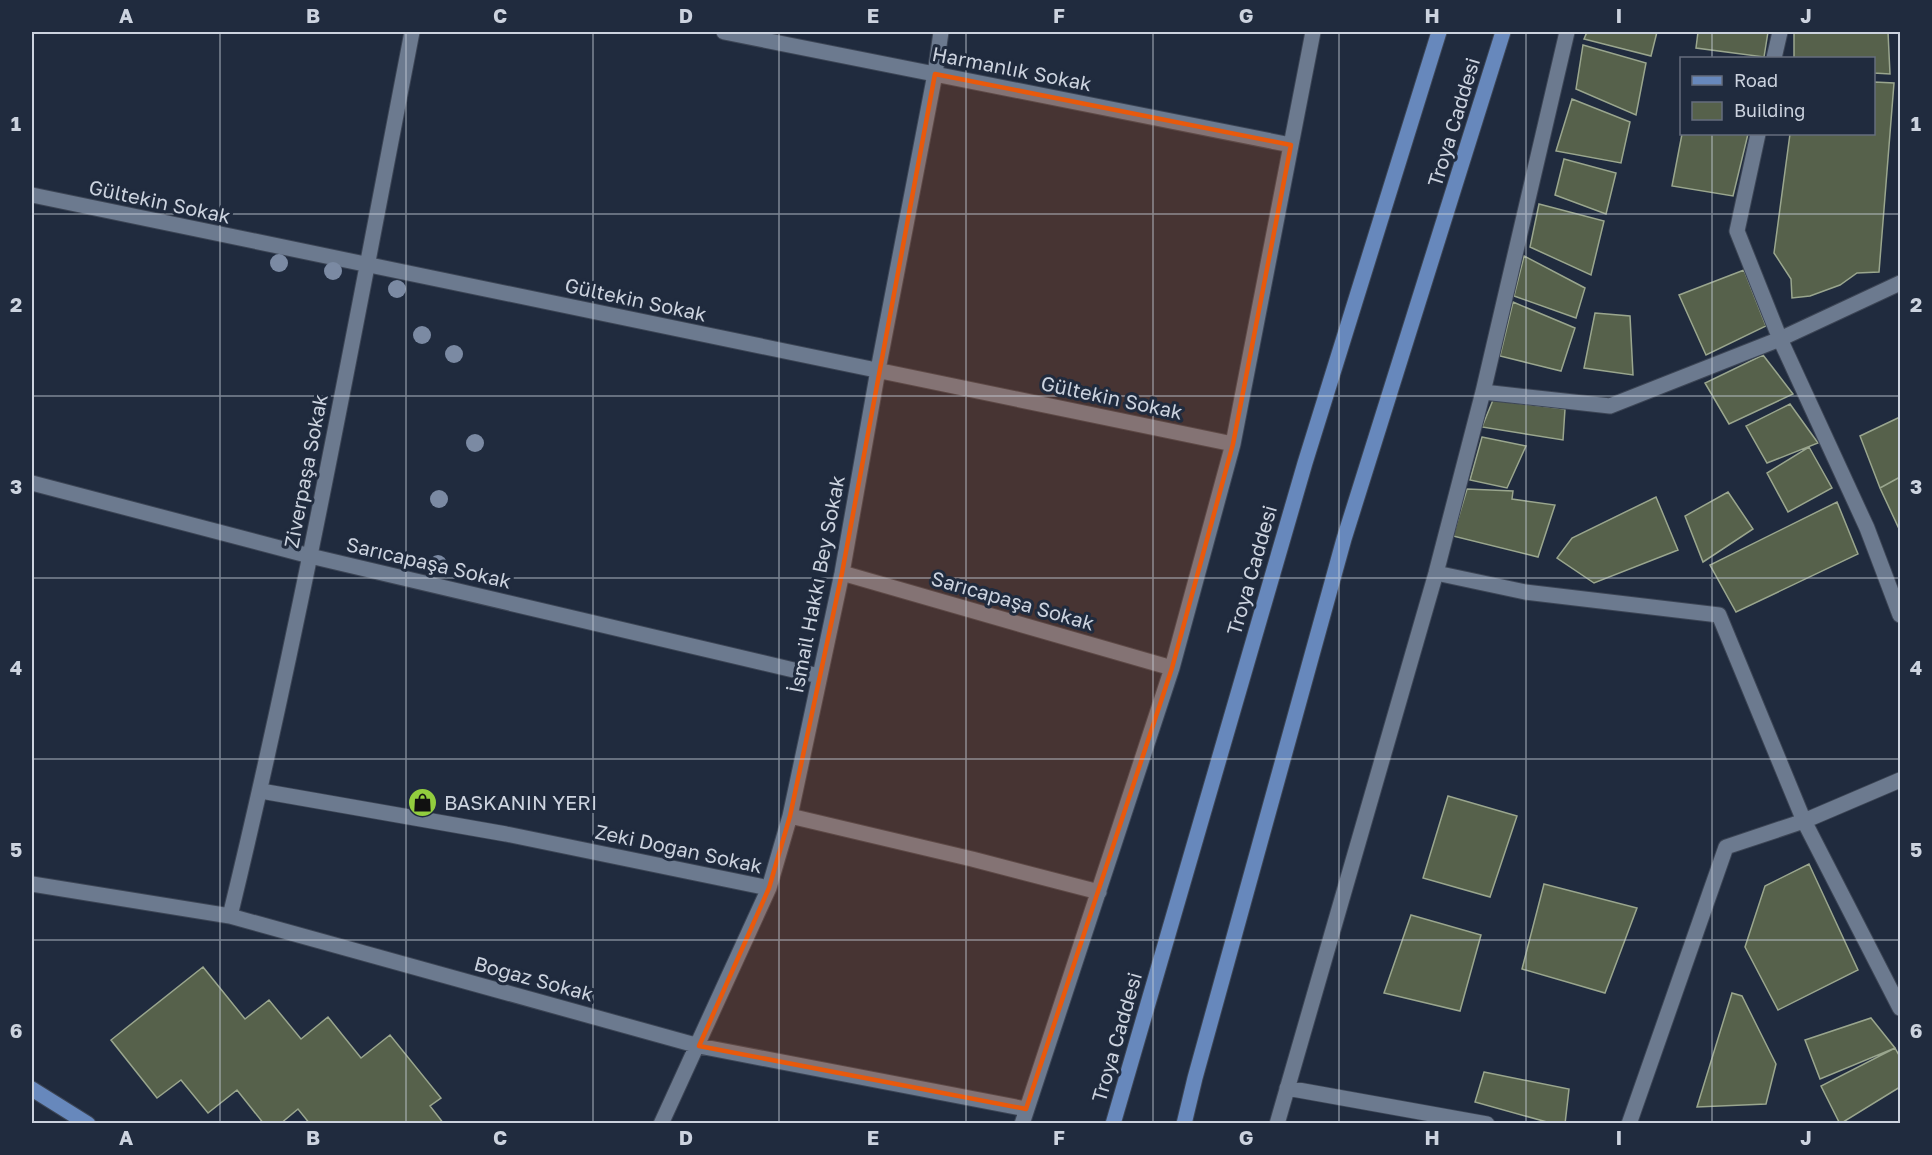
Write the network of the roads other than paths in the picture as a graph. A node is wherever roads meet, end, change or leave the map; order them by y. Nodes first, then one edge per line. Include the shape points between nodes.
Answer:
1 (412, 32) edge
2 (724, 32) edge
3 (941, 32) edge
4 (1312, 32) edge
5 (1439, 32) edge
6 (1503, 32) edge
7 (1568, 32) edge
8 (1780, 32) edge
9 (1774, 57) edge
10 (935, 74) junction
11 (1758, 135) edge
12 (1291, 145) junction
13 (32, 195) edge
14 (367, 265) junction
15 (1900, 283) edge
16 (1780, 339) junction
17 (878, 370) junction
18 (1483, 392) junction
19 (1233, 444) junction
20 (32, 483) edge
21 (310, 556) junction
22 (842, 573) junction
23 (1436, 573) junction
24 (1900, 615) edge
25 (1172, 668) junction
26 (819, 676) junction
27 (1900, 780) edge
28 (261, 790) junction
29 (790, 816) junction
30 (1804, 821) junction
31 (32, 884) edge
32 (770, 888) junction
33 (1099, 892) junction
34 (230, 916) junction
35 (1900, 1008) edge
36 (699, 1046) junction
37 (1287, 1088) junction
38 (32, 1089) edge
39 (1024, 1116) edge
40 (88, 1124) edge
41 (661, 1124) edge
42 (1113, 1124) edge
43 (1184, 1124) edge
44 (1277, 1124) edge
45 (1487, 1124) edge
46 (1629, 1124) edge

1 - 14 street, Ziverpaşa Sokak
2 - 10 street, Harmanlık Sokak
3 - 10 street, İsmail Hakkı Bey Sokak
4 - 12 street
5 - 42 main road, Troya Caddesi via 1305,463
6 - 43 main road, Troya Caddesi via 1344,539
7 - 18 street
8 - 9 street
10 - 12 street, Harmanlık Sokak
10 - 17 street, İsmail Hakkı Bey Sokak
11 - 16 street via 1737,231
12 - 19 street
13 - 14 street, Gültekin Sokak
14 - 17 street, Gültekin Sokak
14 - 21 street, Ziverpaşa Sokak
15 - 16 street
16 - 18 street via 1610,406
16 - 24 street via 1867,528
17 - 19 street, Gültekin Sokak
17 - 22 street, İsmail Hakkı Bey Sokak
18 - 23 street
19 - 25 street
20 - 21 street, Sarıcapaşa Sokak
21 - 26 street, Sarıcapaşa Sokak
21 - 28 street, Ziverpaşa Sokak
22 - 25 street, Sarıcapaşa Sokak
22 - 26 street, İsmail Hakkı Bey Sokak
23 - 30 street via 1525,592 1719,615
23 - 37 street
25 - 33 street
26 - 29 street, İsmail Hakkı Bey Sokak
27 - 30 street
28 - 32 street, Zeki Doğan Sokak via 506,834
28 - 34 street, Ziverpaşa Sokak
29 - 32 street, İsmail Hakkı Bey Sokak
29 - 33 street
30 - 35 street
30 - 46 street via 1726,847
31 - 34 street, Boğaz Sokak
32 - 36 street, İsmail Hakkı Bey Sokak
33 - 39 street
34 - 36 street, Boğaz Sokak
36 - 39 street, Boğaz Sokak
36 - 41 street, İsmail Hakkı Bey Sokak
37 - 44 street
37 - 45 street
38 - 40 main road

